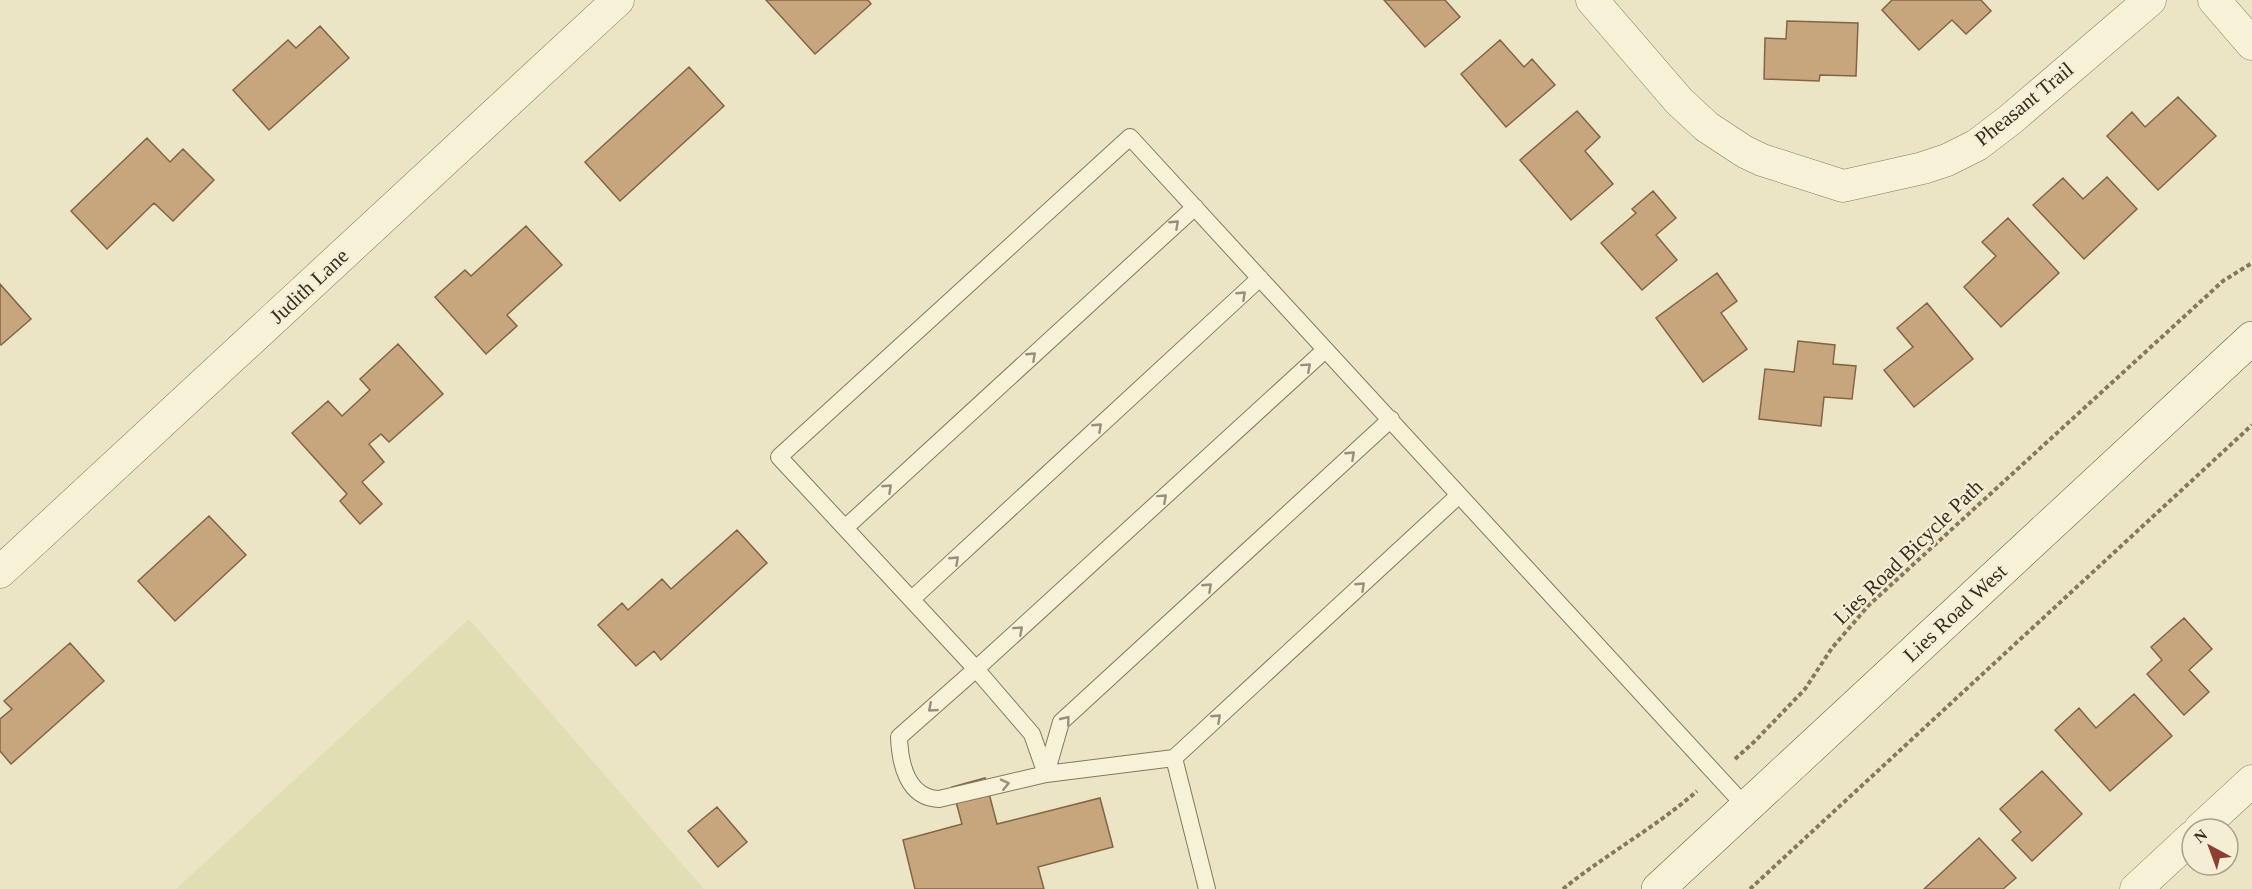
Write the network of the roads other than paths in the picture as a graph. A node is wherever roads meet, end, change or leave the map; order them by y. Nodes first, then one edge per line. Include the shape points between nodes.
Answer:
1 (618, 0) edge
2 (1592, 0) edge
3 (2150, 0) edge
4 (2214, 0) edge
5 (2252, 44) edge
6 (1195, 207) junction
7 (1260, 278) junction
8 (2252, 338) edge
9 (1325, 350) junction
10 (1391, 419) junction
11 (1458, 496) junction
12 (845, 528) junction
13 (0, 572) edge
14 (912, 599) junction
15 (976, 669) junction
16 (1174, 758) junction
17 (1046, 774) junction
18 (2252, 781) edge
19 (1746, 807) junction
20 (2213, 817) edge
21 (2180, 848) edge
22 (1207, 889) edge
23 (1658, 889) edge
24 (2136, 889) edge

1 - 13 street, Judith Lane
2 - 3 street, Pheasant Trail via 1707,128 1762,160 1843,186 1923,168 1977,145
4 - 5 street
6 - 7 lane
12 -> 6 lane
6 - 12 lane via 1130,137 779,457
7 - 9 lane
14 -> 7 lane
8 - 19 street, Lies Road West
9 - 10 lane
15 -> 9 lane
10 - 11 lane
17 -> 10 lane via 1061,722
16 -> 11 lane
11 - 19 lane
12 - 14 lane
14 - 15 lane
15 - 17 lane via 1032,734
15 -> 17 lane via 899,736 901,757 911,785 928,799 939,799
16 - 17 lane
16 - 22 lane
18 - 20 street
19 - 23 street, Lies Road West
21 - 24 street

